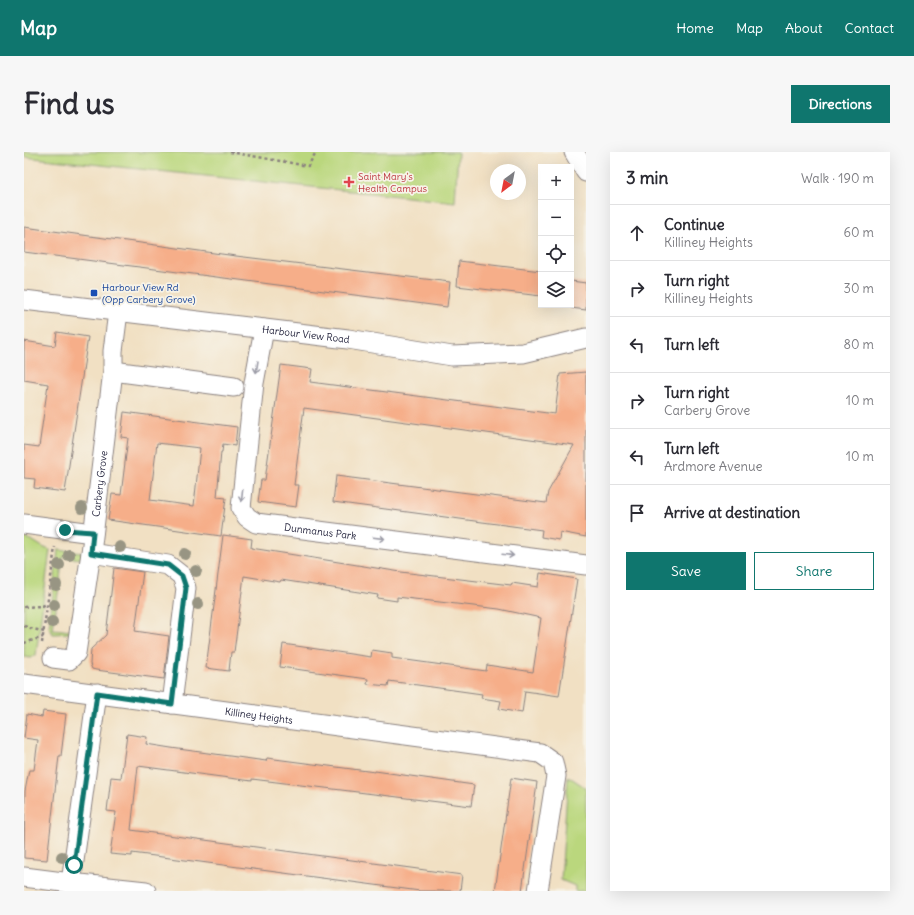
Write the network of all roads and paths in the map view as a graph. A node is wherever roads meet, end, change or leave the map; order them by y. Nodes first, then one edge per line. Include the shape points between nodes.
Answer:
1 (230, 152) edge
2 (316, 152) edge
3 (574, 152) edge
4 (586, 172) edge
5 (24, 300) edge
6 (118, 312) junction
7 (264, 329) junction
8 (586, 338) edge
9 (113, 371) junction
10 (234, 387) dead end
11 (24, 524) edge
12 (93, 532) junction
13 (55, 546) dead end
14 (91, 553) junction
15 (586, 565) edge
16 (47, 604) junction
17 (24, 607) edge
18 (24, 626) edge
19 (44, 632) junction
20 (43, 636) junction
21 (24, 643) edge
22 (47, 653) joint
23 (24, 684) edge
24 (97, 693) junction
25 (172, 704) junction
26 (24, 877) edge
27 (71, 883) junction
28 (146, 891) edge
29 (538, 891) edge

1 - 2 path via 308,166
3 - 4 street
5 - 6 street, Harbour View Road
6 - 7 street, Harbour View Road
6 - 9 street, Carbery Grove
7 - 8 street, Harbour View Road via 348,339 452,356 523,353
7 -> 15 street, Dunmanus Park via 254,383 241,508 247,517 256,523
9 - 10 street
9 - 12 street, Carbery Grove
11 - 12 street
12 - 14 street, Carbery Grove
13 - 16 path
14 - 22 street, Carbery Grove via 76,653 69,660
14 - 25 street via 168,565 182,576 186,588
16 - 17 path
16 - 19 path
18 - 19 path
19 - 20 path
20 - 21 path
20 - 22 path
23 - 24 street, Killiney Heights
24 - 25 street, Killiney Heights
24 - 27 street
25 - 29 street, Killiney Heights via 540,753 548,757 553,762 556,776
26 - 27 street
27 - 28 street

